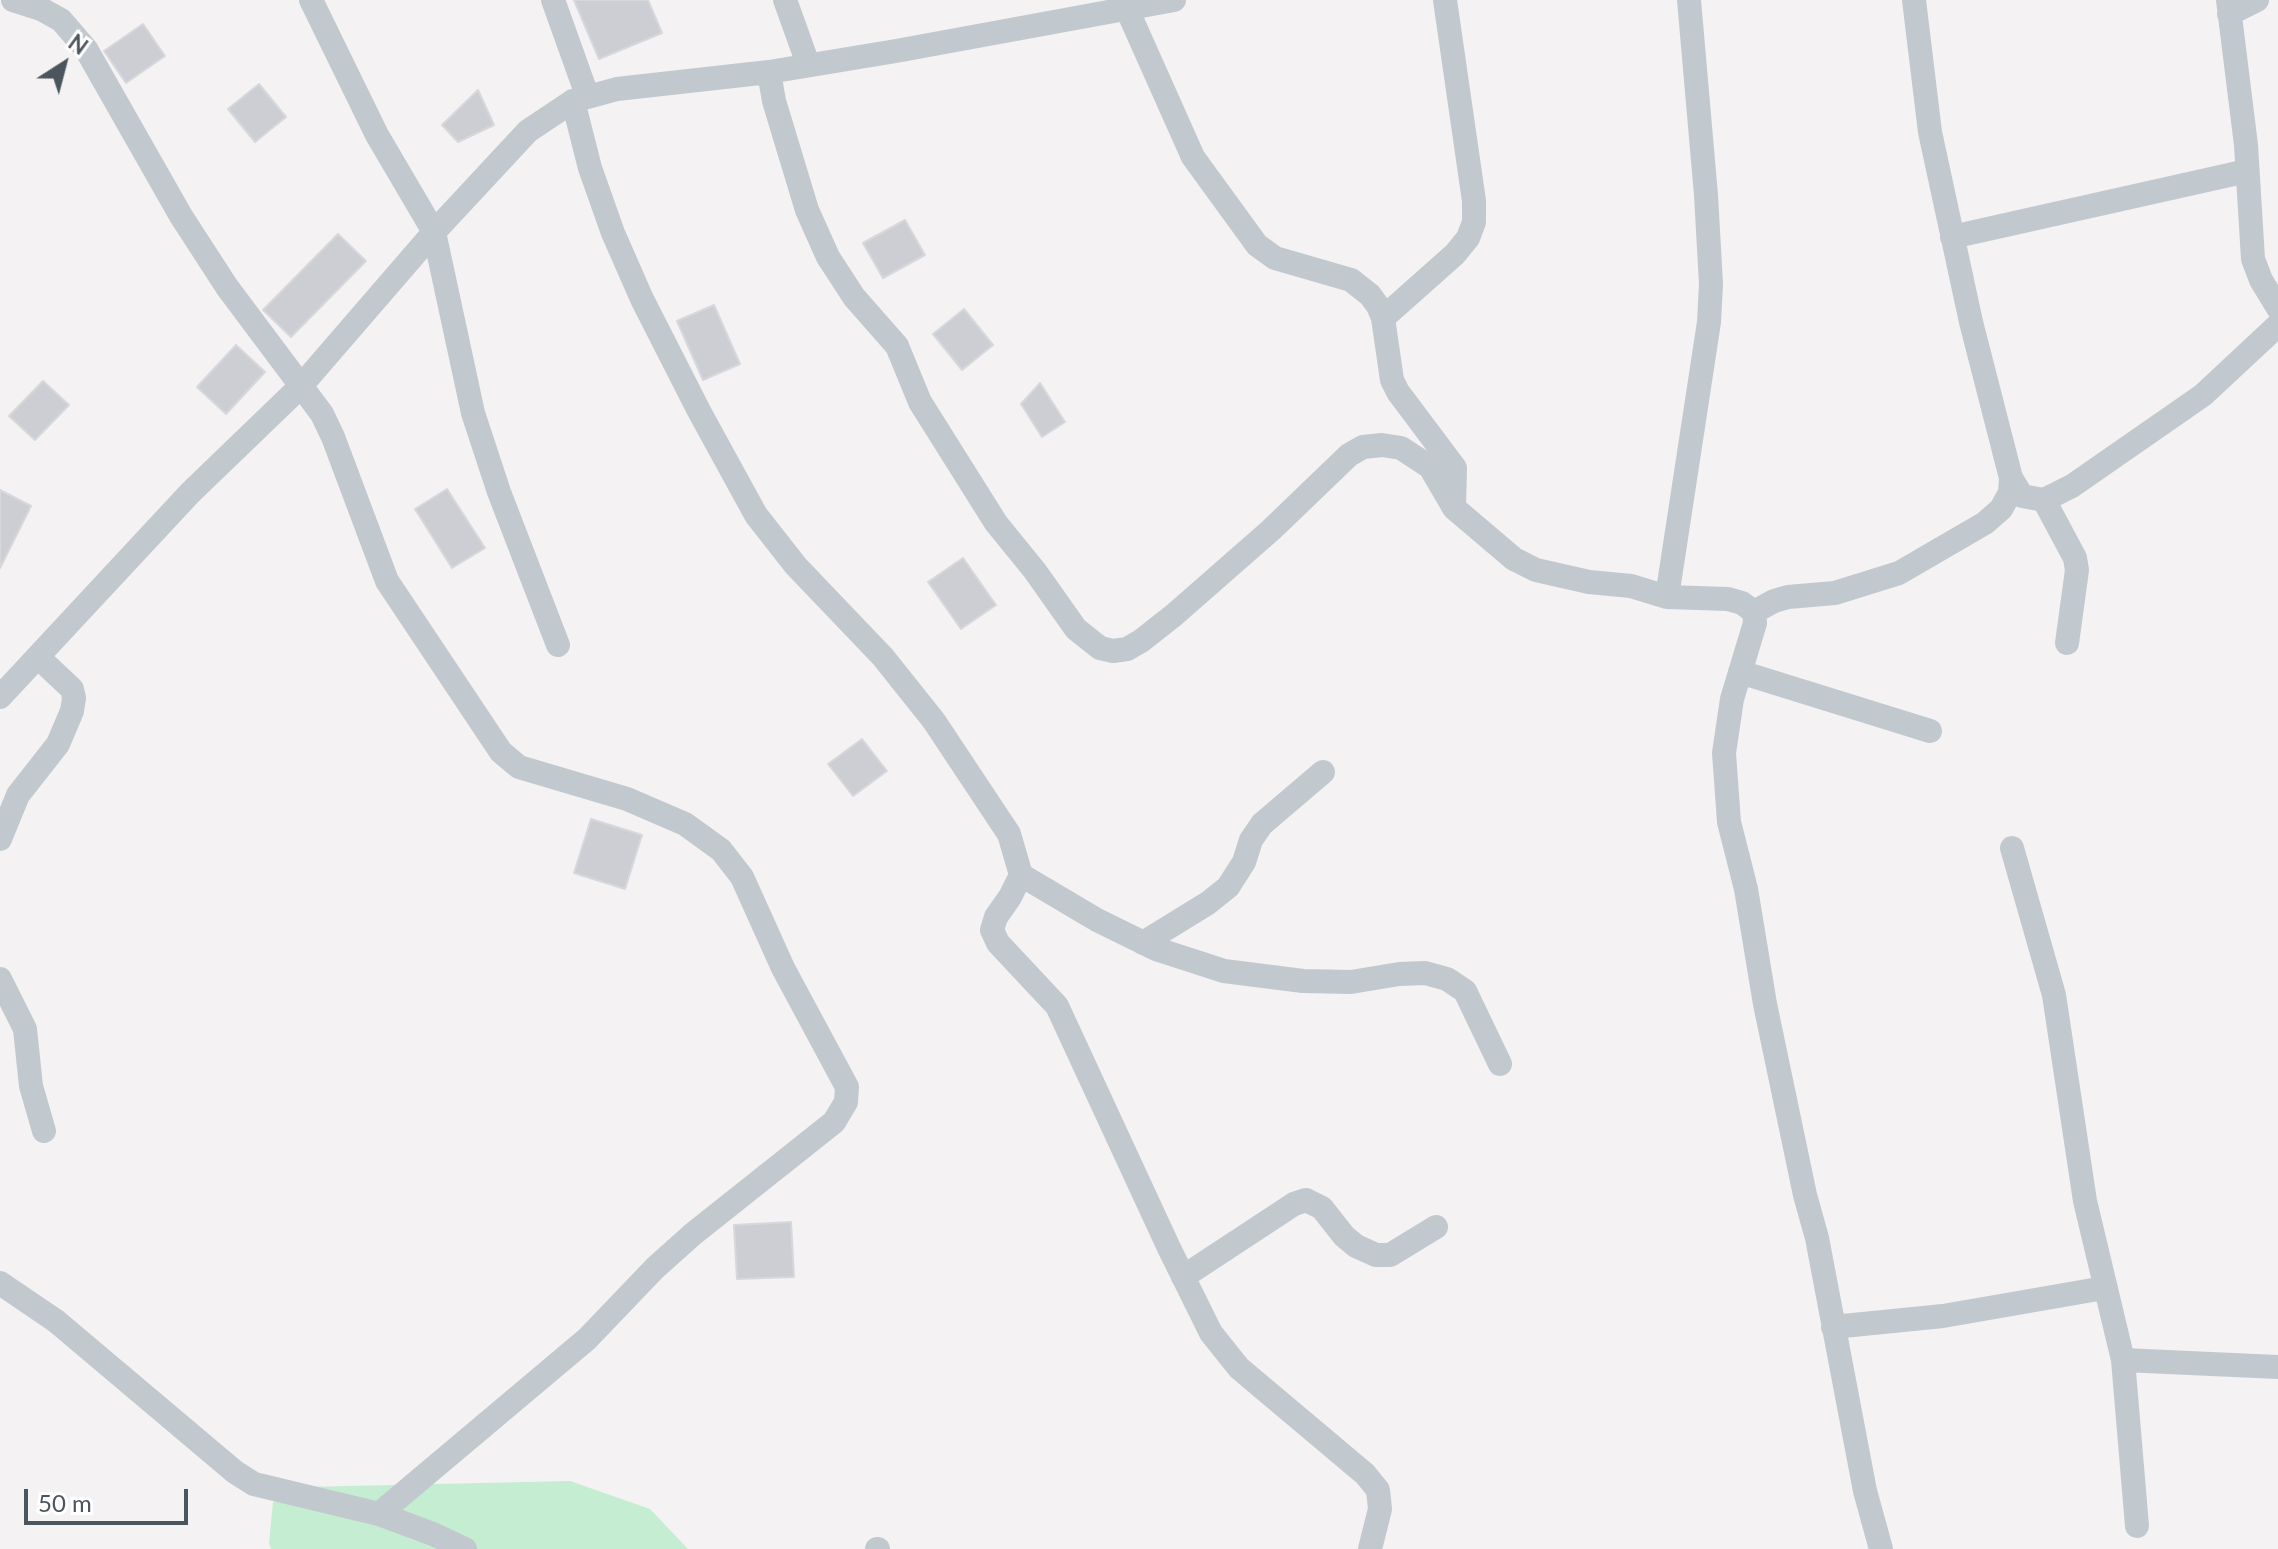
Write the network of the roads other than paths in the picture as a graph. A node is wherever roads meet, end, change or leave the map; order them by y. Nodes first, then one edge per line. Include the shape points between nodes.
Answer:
1 (13, 0) edge
2 (311, 0) edge
3 (553, 0) edge
4 (785, 0) edge
5 (1174, 0) edge
6 (1445, 0) edge
7 (1689, 0) edge
8 (1914, 0) edge
9 (2257, 0) edge
10 (2228, 7) edge
11 (1127, 9) junction
12 (1063, 10) edge
13 (808, 64) junction
14 (769, 72) junction
15 (580, 98) junction
16 (2247, 171) junction
17 (434, 232) junction
18 (1952, 237) junction
19 (2278, 308) edge
20 (1383, 318) junction
21 (2278, 325) edge
22 (301, 386) junction
23 (2011, 478) junction
24 (2044, 500) junction
25 (1454, 508) junction
26 (1667, 597) junction
27 (1754, 612) junction
28 (2067, 643) dead end
29 (558, 645) dead end
30 (38, 657) junction
31 (1740, 672) junction
32 (0, 697) edge
33 (1930, 731) dead end
34 (1323, 772) dead end
35 (0, 839) edge
36 (2012, 848) dead end
37 (1021, 875) junction
38 (1143, 943) junction
39 (0, 979) edge
40 (1500, 1064) dead end
41 (44, 1131) dead end
42 (1436, 1227) dead end
43 (1183, 1277) junction
44 (0, 1283) edge
45 (2104, 1288) junction
46 (1833, 1327) junction
47 (2123, 1360) junction
48 (2270, 1366) edge
49 (379, 1514) junction
50 (2137, 1526) dead end
51 (465, 1549) edge
52 (1370, 1549) edge
53 (1881, 1549) edge

1 - 22 street via 61,20 86,49 181,216
2 - 17 street via 377,135
3 - 15 street
4 - 13 street
5 - 11 street
6 - 20 street via 1474,222 1455,254
7 - 26 street via 1711,284
8 - 18 street via 1930,132
9 - 10 street
10 - 16 street
11 - 12 street
11 - 20 street via 1193,157 1257,245 1275,258 1351,280 1370,295
12 - 13 street via 896,51
13 - 14 street
14 - 15 street
14 - 25 street via 807,210 828,257 897,346 920,402 996,523 1087,640 1113,651 1141,641 1363,447 1391,446 1413,454 1430,467
15 - 17 street via 528,131
15 - 37 street via 599,195 624,259 756,515 934,721 1009,834
16 - 18 street
16 - 19 street via 2253,259
17 - 22 street
17 - 29 street via 473,413
18 - 23 street
20 - 25 street via 1392,380 1455,468
21 - 24 street via 2203,395
22 - 30 street via 190,493
22 - 49 street via 333,437 387,581 501,752 519,767 627,799 685,824 721,850 742,877 783,968 847,1087 846,1102 834,1122 693,1234 587,1339
23 - 24 street via 2022,496
23 - 27 street via 2001,509 1985,523 1899,573 1835,593 1774,601
24 - 28 street via 2077,570
25 - 26 street via 1514,559 1536,570
26 - 27 street via 1728,599
27 - 31 street
30 - 32 street
30 - 35 street via 72,689 72,711 58,744 18,795
31 - 33 street
31 - 46 street via 1724,753 1729,822
34 - 38 street via 1262,824 1228,887
36 - 45 street via 2054,995 2085,1201
37 - 38 street
37 - 43 street via 992,930 1057,1006
38 - 40 street via 1224,971 1303,981 1351,982 1425,973 1447,979 1465,991
39 - 41 street via 25,1029 31,1086
42 - 43 street via 1390,1255 1376,1255 1356,1246 1322,1208 1306,1200
43 - 52 street via 1211,1333 1239,1368 1378,1490 1380,1509
44 - 49 street via 56,1321 254,1484
45 - 46 street via 1958,1314
45 - 47 street
46 - 53 street
47 - 48 street
47 - 50 street
49 - 51 street

